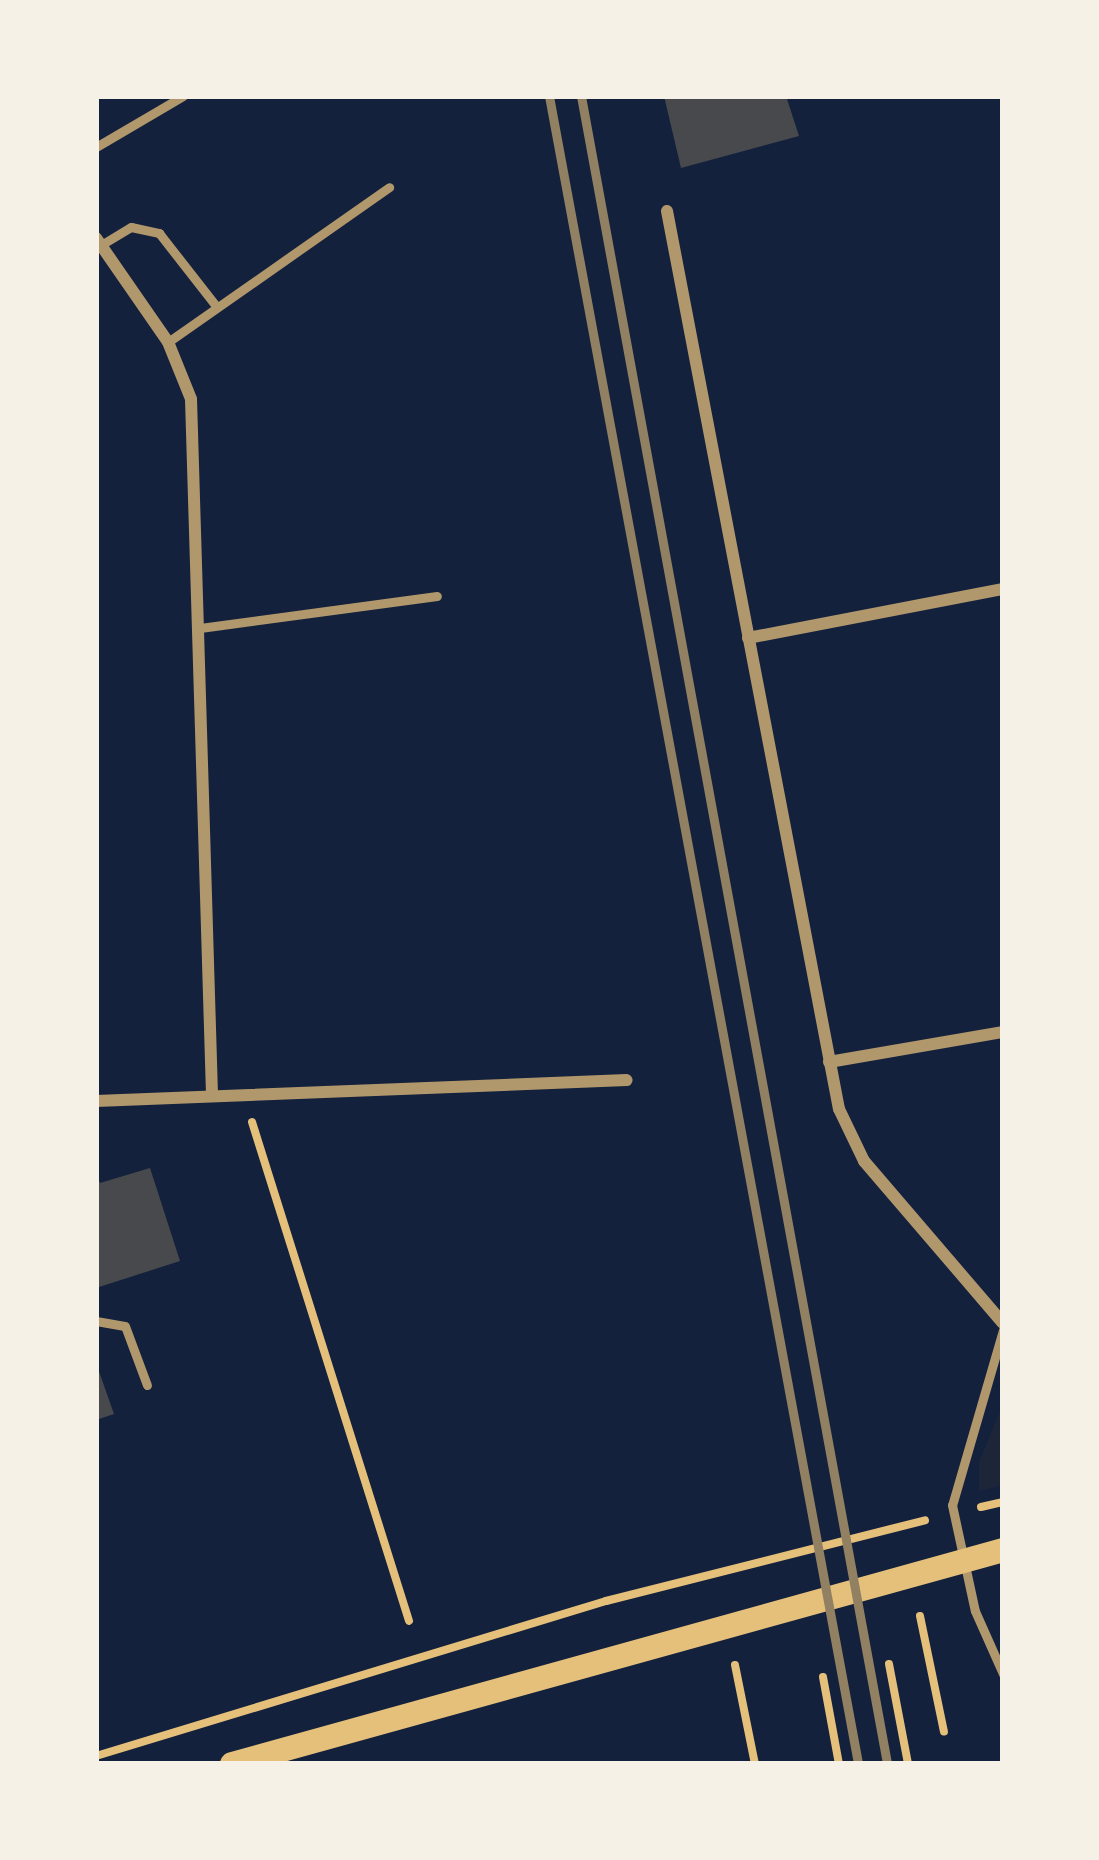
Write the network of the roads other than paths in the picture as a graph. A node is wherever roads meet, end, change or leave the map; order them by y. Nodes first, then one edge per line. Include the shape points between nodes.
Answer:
1 (182, 96) edge
2 (96, 147) edge
3 (389, 188) dead end
4 (667, 211) dead end
5 (99, 242) edge
6 (216, 306) junction
7 (168, 341) junction
8 (1003, 590) edge
9 (437, 596) dead end
10 (200, 628) junction
11 (748, 638) junction
12 (1003, 1032) edge
13 (829, 1062) junction
14 (627, 1080) dead end
15 (212, 1093) junction
16 (96, 1101) edge
17 (96, 1321) edge
18 (1003, 1326) edge
19 (147, 1385) dead end
20 (1003, 1550) edge
21 (1003, 1674) edge
22 (232, 1764) edge

1 - 2 lane
3 - 6 lane
4 - 11 street
5 - 6 lane via 131,227 159,233
5 - 7 street
6 - 7 lane
7 - 10 street via 191,398
8 - 11 street
9 - 10 lane
10 - 15 street
11 - 13 street
12 - 13 street
13 - 18 street via 864,1161
14 - 15 street
15 - 16 street
17 - 19 lane via 125,1326
18 - 21 lane via 952,1505 975,1611
20 - 22 main road

